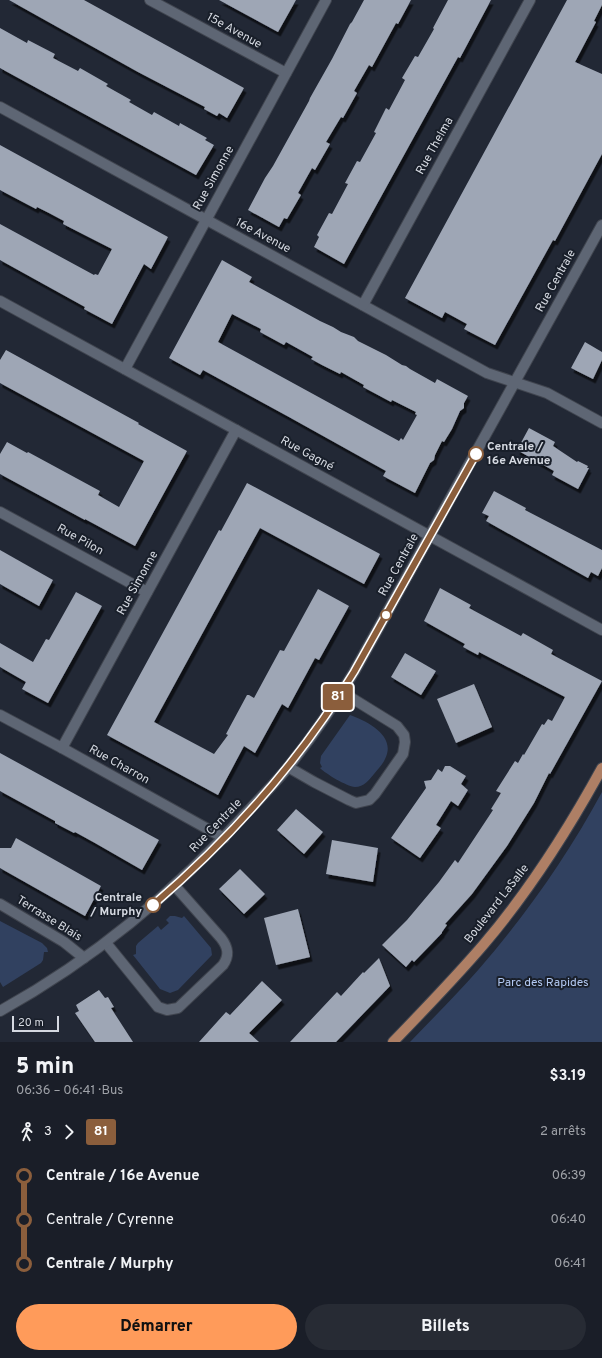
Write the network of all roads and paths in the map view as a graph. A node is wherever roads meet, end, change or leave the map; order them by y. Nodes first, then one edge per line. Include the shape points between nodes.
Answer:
1 (150, 0) edge
2 (326, 0) edge
3 (530, 0) edge
4 (286, 73) junction
5 (0, 108) edge
6 (206, 220) junction
7 (602, 225) edge
8 (0, 301) edge
9 (363, 305) junction
10 (125, 369) junction
11 (515, 383) junction
12 (602, 422) edge
13 (236, 430) junction
14 (0, 512) edge
15 (430, 537) junction
16 (147, 592) junction
17 (602, 630) edge
18 (342, 692) junction
19 (0, 715) edge
20 (62, 748) junction
21 (288, 766) junction
22 (602, 768) edge
23 (224, 838) junction
24 (175, 886) junction
25 (0, 904) edge
26 (106, 943) junction
27 (84, 958) junction
28 (0, 1012) edge
29 (393, 1042) edge

1 - 4 street, 15e Avenue
2 - 4 street, Rue Simonne
3 - 9 street, Rue Thelma
4 - 6 street, Rue Simonne
5 - 6 street, 16e Avenue
6 - 9 street, 16e Avenue
6 - 10 street, Rue Simonne
7 - 11 street, Rue Centrale
8 - 10 street, Rue Gagné
9 - 11 street, 16e Avenue via 487,373
10 - 13 street, Rue Gagné
11 - 12 street, 16e Avenue via 547,393
11 - 15 street, Rue Centrale
13 - 15 street, Rue Gagné
13 - 16 street, Rue Simonne
14 - 16 street, Rue Pilon
15 - 17 street, Rue Gagné
15 - 18 street, Rue Centrale
16 - 20 street, Rue Simonne
18 - 21 street, Rue Centrale
18 - 21 street via 397,726 404,735 403,754 375,794 369,800 356,803
19 - 20 street, Rue Charron
20 - 23 street, Rue Charron
21 - 23 street, Rue Centrale
22 - 29 main road, Boulevard LaSalle via 565,833 508,915 460,972
23 - 24 street, Rue Centrale
24 - 26 street, Rue Centrale
24 - 26 street via 222,938 228,951 223,965 182,1005 172,1010 162,1010 158,1007
25 - 27 street, Terrasse Blais via 64,942
26 - 27 street, Rue Centrale
27 - 28 street, Rue Centrale

